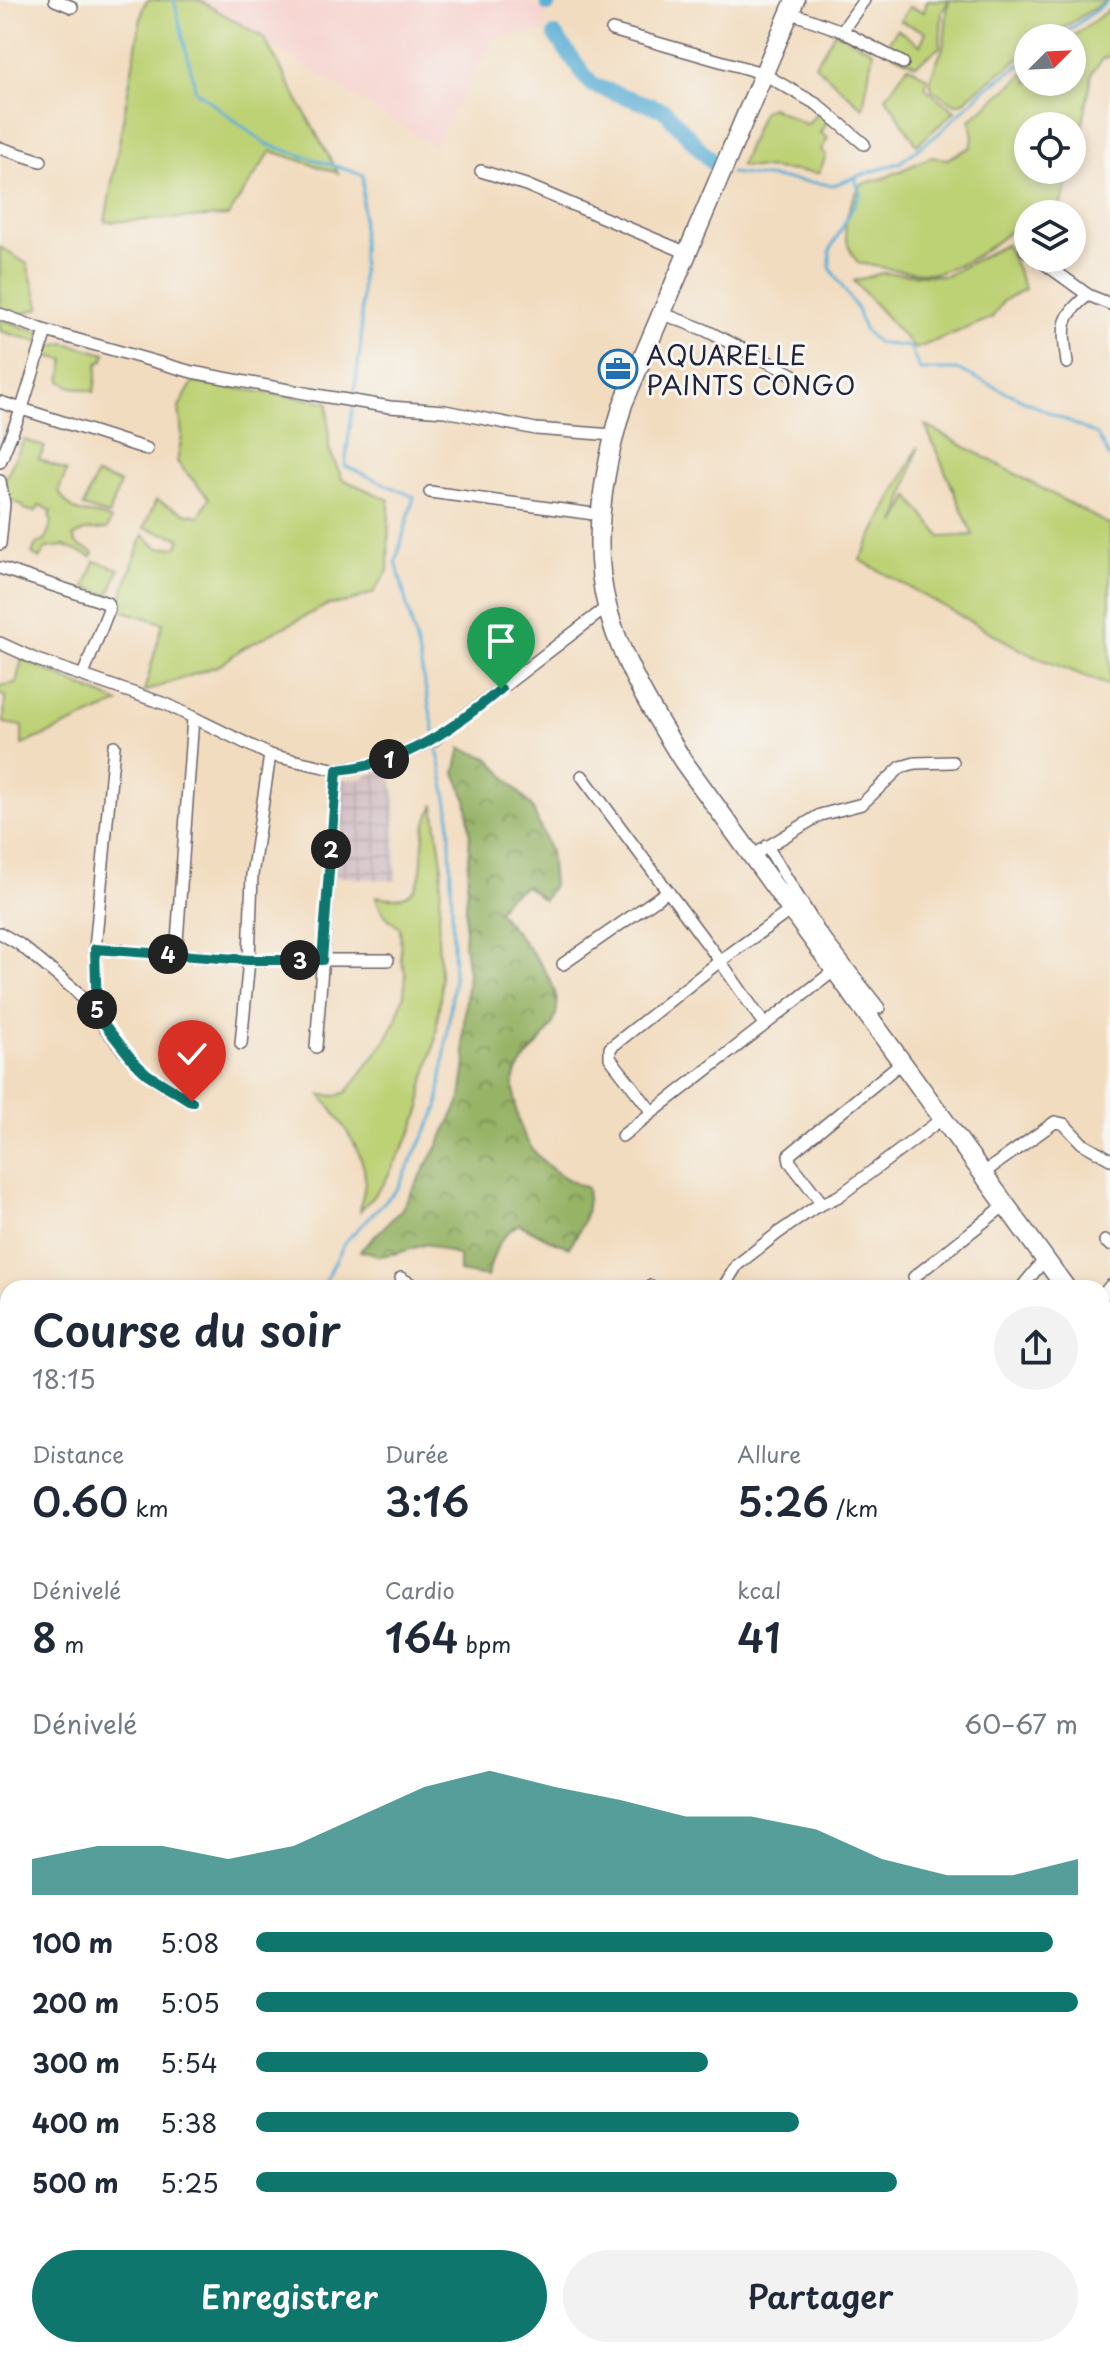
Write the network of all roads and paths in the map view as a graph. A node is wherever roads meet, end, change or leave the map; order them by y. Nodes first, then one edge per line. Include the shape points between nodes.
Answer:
1 (55, 0) edge
2 (864, 0) edge
3 (789, 4) edge
4 (72, 7) dead end
5 (612, 30) dead end
6 (842, 31) junction
7 (903, 63) dead end
8 (762, 73) junction
9 (864, 144) dead end
10 (0, 148) edge
11 (41, 161) dead end
12 (481, 171) dead end
13 (685, 252) junction
14 (1056, 272) edge
15 (1088, 295) junction
16 (1110, 304) edge
17 (661, 313) junction
18 (0, 314) edge
19 (46, 331) junction
20 (1067, 363) dead end
21 (794, 375) dead end
22 (0, 402) edge
23 (22, 408) junction
24 (613, 435) junction
25 (147, 449) dead end
26 (0, 462) edge
27 (0, 481) edge
28 (430, 492) dead end
29 (601, 515) junction
30 (0, 544) edge
31 (0, 568) edge
32 (607, 607) junction
33 (0, 643) edge
34 (83, 675) junction
35 (193, 718) junction
36 (114, 746) dead end
37 (270, 755) junction
38 (953, 762) dead end
39 (337, 770) junction
40 (582, 776) dead end
41 (759, 851) junction
42 (668, 891) junction
43 (791, 910) junction
44 (0, 933) edge
45 (95, 949) junction
46 (176, 955) junction
47 (249, 960) junction
48 (322, 960) junction
49 (388, 960) dead end
50 (720, 961) junction
51 (563, 964) dead end
52 (835, 970) junction
53 (879, 1008) dead end
54 (97, 1015) junction
55 (764, 1024) junction
56 (241, 1044) dead end
57 (316, 1047) dead end
58 (902, 1062) junction
59 (192, 1102) dead end
60 (652, 1112) junction
61 (943, 1118) junction
62 (622, 1136) dead end
63 (1110, 1159) edge
64 (982, 1174) junction
65 (822, 1203) junction
66 (1005, 1205) junction
67 (1045, 1259) junction
68 (914, 1277) dead end
69 (401, 1278) dead end
70 (404, 1280) edge
71 (728, 1280) edge
72 (1028, 1280) edge
73 (1060, 1280) edge

1 - 4 street
2 - 6 street
3 - 6 street
3 - 8 highway
5 - 8 street
6 - 7 street
8 - 9 street via 818,105
8 - 13 highway
10 - 11 street
12 - 13 street
13 - 17 highway
14 - 15 street
15 - 16 street
15 - 20 street via 1067,315
17 - 21 street
17 - 24 highway
18 - 19 street
19 - 23 street
19 - 24 street via 192,372 310,394 562,433
22 - 23 street
23 - 25 street
23 - 26 street
24 - 29 highway
27 - 30 street
28 - 29 street
29 - 32 highway via 600,566
31 - 34 street via 107,603
32 - 39 street via 434,740 380,763
32 - 41 highway via 657,720 683,761
33 - 34 street
34 - 35 street
35 - 37 street
35 - 46 street
36 - 45 street
37 - 39 street
37 - 47 street via 252,875
38 - 41 street via 901,767 862,804 820,815
39 - 48 street
40 - 42 street
41 - 43 highway
41 - 53 street
42 - 50 street
42 - 51 street
43 - 50 street
43 - 52 highway
44 - 54 street via 76,991
45 - 46 street
45 - 54 street
46 - 47 street
47 - 48 street
47 - 56 street
48 - 49 street
48 - 57 street
50 - 55 street
50 - 60 street via 610,1048 610,1058
52 - 55 street
52 - 58 highway
54 - 59 street via 147,1074
55 - 60 street
58 - 61 highway
58 - 65 street via 789,1155
60 - 62 street
61 - 64 highway
61 - 65 street via 839,1196
63 - 64 street via 1055,1122
64 - 66 highway
65 - 71 street via 737,1265
66 - 67 highway
66 - 68 street
67 - 72 street
67 - 73 highway
69 - 70 street

